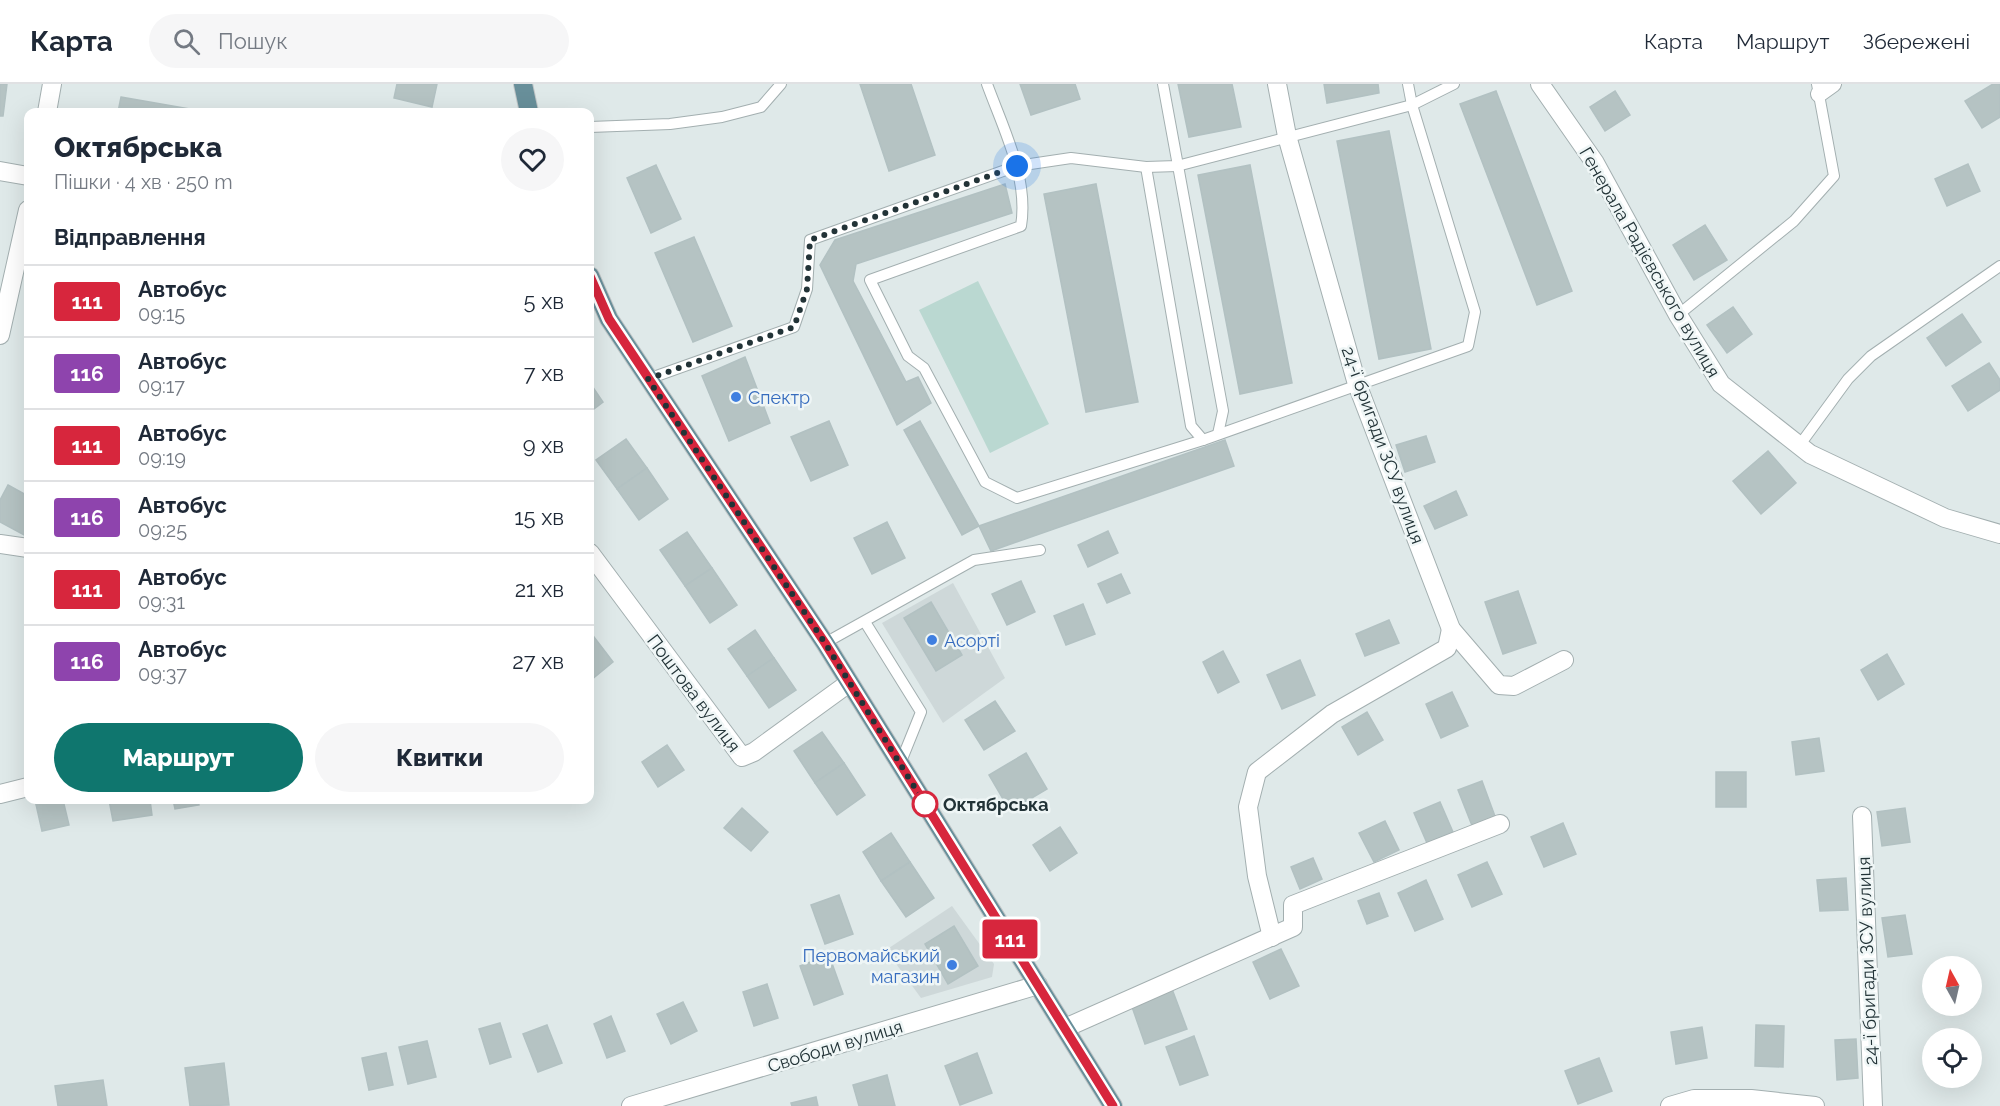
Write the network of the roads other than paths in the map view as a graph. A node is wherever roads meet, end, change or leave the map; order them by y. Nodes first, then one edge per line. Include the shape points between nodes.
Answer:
1 (52, 84) edge
2 (523, 84) edge
3 (781, 84) edge
4 (987, 84) edge
5 (1163, 84) edge
6 (1277, 84) edge
7 (1408, 84) edge
8 (1454, 84) edge
9 (1540, 84) edge
10 (1833, 84) edge
11 (1818, 89) edge
12 (1412, 105) junction
13 (48, 108) edge
14 (528, 108) edge
15 (594, 127) edge
16 (1287, 136) junction
17 (1017, 166) junction
18 (1177, 166) junction
19 (1146, 167) junction
20 (0, 171) edge
21 (24, 175) edge
22 (24, 228) edge
23 (2000, 266) edge
24 (594, 285) edge
25 (1678, 315) junction
26 (0, 335) edge
27 (648, 379) junction
28 (1357, 384) junction
29 (1218, 434) junction
30 (1203, 440) junction
31 (1799, 446) junction
32 (2000, 534) edge
33 (0, 544) edge
34 (24, 547) edge
35 (1040, 550) dead end
36 (594, 558) edge
37 (865, 622) junction
38 (1451, 629) junction
39 (825, 643) junction
40 (1564, 660) dead end
41 (849, 683) junction
42 (900, 764) junction
43 (24, 787) edge
44 (0, 795) edge
45 (1862, 816) dead end
46 (1500, 824) dead end
47 (1272, 937) junction
48 (1038, 985) junction
49 (1065, 1028) junction
50 (631, 1106) edge
51 (1113, 1106) edge
52 (1670, 1106) edge
53 (1815, 1106) edge
54 (1873, 1106) edge

1 - 13 street
2 - 14 main road
3 - 15 lane via 760,106 722,117
4 - 17 lane
5 - 18 lane
6 - 16 street, 24-ї бригади ЗСУ вулиця
7 - 12 lane
8 - 12 lane
9 - 25 street, Генерала Радієвського вулиця via 1595,163
10 - 11 street
11 - 25 lane via 1834,176 1794,221
12 - 16 lane
12 - 28 lane via 1474,312 1468,346
16 - 18 lane
16 - 28 street, 24-ї бригади ЗСУ вулиця
17 - 19 lane via 1071,158
17 - 27 lane via 810,240 807,289 794,327
17 - 30 lane via 1021,226 870,280 908,356 924,368 985,482 1017,498
18 - 19 lane
18 - 29 lane via 1223,411
19 - 30 lane via 1191,426
20 - 21 street
22 - 26 street
23 - 31 lane via 1871,356 1848,379
24 - 27 main road via 609,319
25 - 31 street, Генерала Радієвського вулиця via 1721,384
27 - 39 main road
28 - 29 lane
28 - 38 street, 24-ї бригади ЗСУ вулиця
29 - 30 lane
31 - 32 street, Генерала Радієвського вулиця via 1945,518
33 - 34 street
35 - 37 lane via 974,560
36 - 41 street, Поштова вулиця via 742,757
37 - 39 lane
37 - 42 lane via 921,712
38 - 40 street, 24-ї бригади ЗСУ вулиця via 1499,685 1514,686
38 - 47 street via 1447,648 1332,714 1257,772 1248,807 1257,876
39 - 41 main road
41 - 42 main road
42 - 48 main road
43 - 44 street
45 - 54 street, 24-ї бригади ЗСУ вулиця
46 - 47 street via 1293,905 1293,927
47 - 49 street
48 - 49 main road
48 - 50 street, Свободи вулиця
49 - 51 main road
52 - 53 street via 1694,1099 1751,1099

